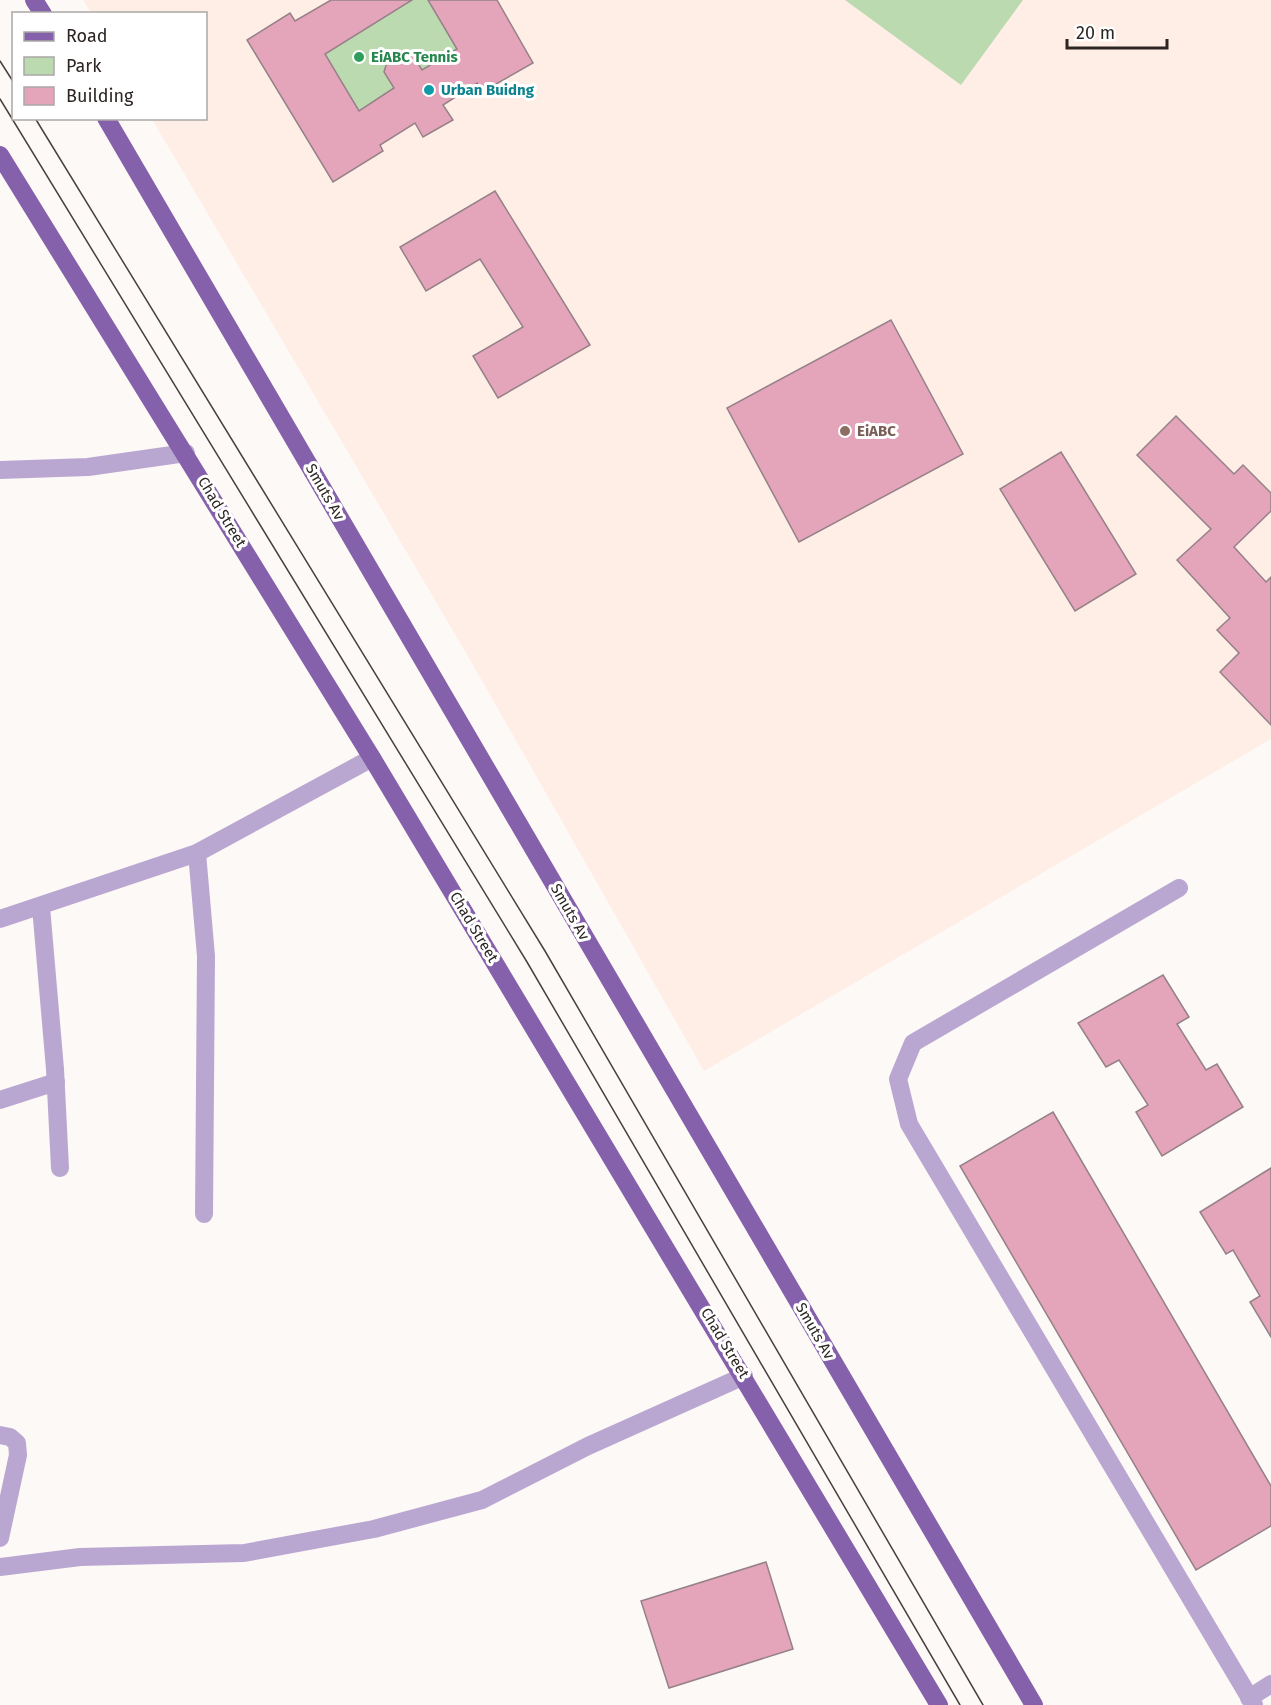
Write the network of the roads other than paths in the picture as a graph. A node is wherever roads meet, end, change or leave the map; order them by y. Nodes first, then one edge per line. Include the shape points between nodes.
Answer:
1 (107, 120) edge
2 (0, 154) edge
3 (186, 453) junction
4 (0, 470) edge
5 (372, 758) junction
6 (197, 853) junction
7 (1179, 888) dead end
8 (40, 907) junction
9 (0, 919) edge
10 (56, 1082) junction
11 (0, 1100) edge
12 (60, 1168) dead end
13 (204, 1214) dead end
14 (744, 1376) junction
15 (0, 1435) edge
16 (0, 1538) edge
17 (0, 1567) edge
18 (1271, 1684) edge
19 (1251, 1701) edge
20 (939, 1705) edge
21 (1034, 1705) edge

1 - 21 main road, Smuts Av
2 - 3 main road, Chad Street
3 - 4 street via 87,467
3 - 5 main road, Chad Street
5 - 6 street
5 - 14 main road, Chad Street
6 - 8 street
6 - 13 street via 206,956
7 - 19 street via 913,1043 898,1079 909,1124
8 - 9 street
8 - 10 street
10 - 11 street
10 - 12 street
14 - 17 street via 588,1446 482,1500 374,1529 244,1553 80,1557
14 - 20 main road, Chad Street
15 - 16 street via 17,1443 18,1455
18 - 19 street

